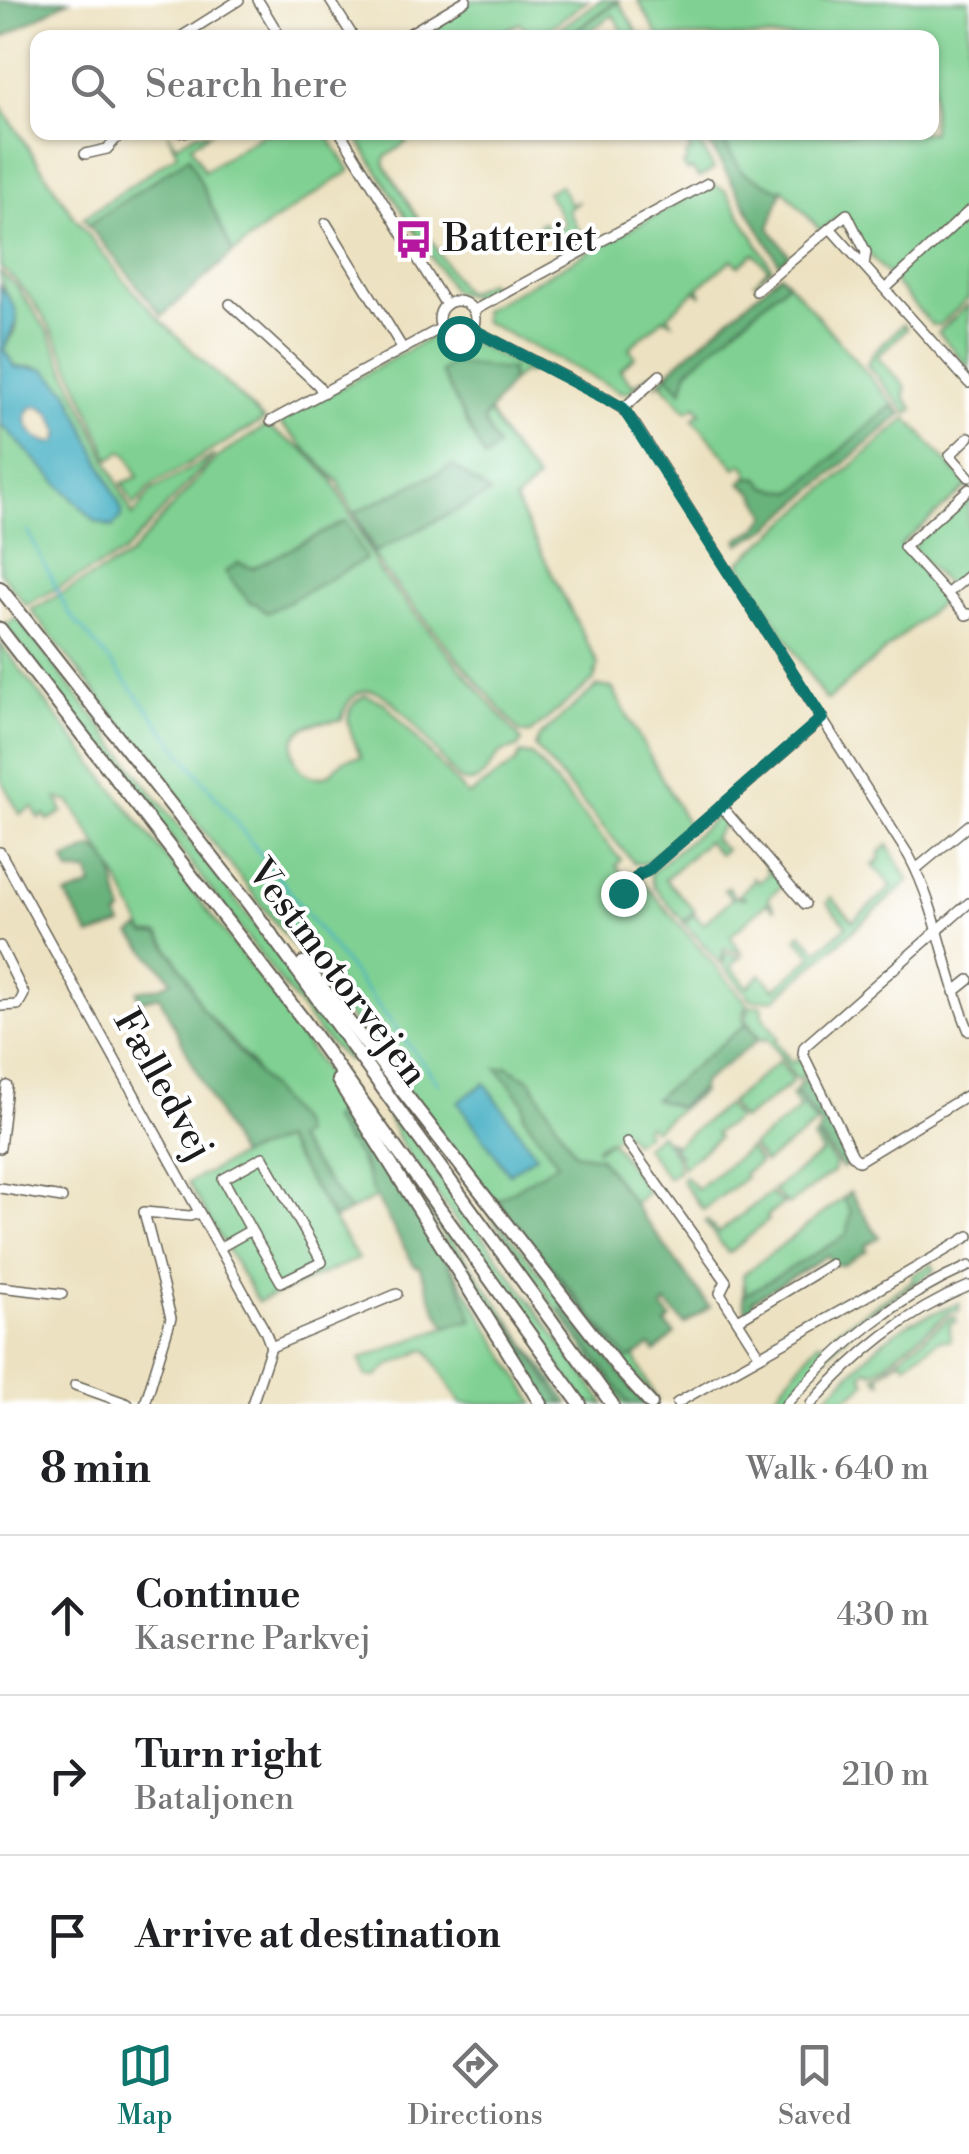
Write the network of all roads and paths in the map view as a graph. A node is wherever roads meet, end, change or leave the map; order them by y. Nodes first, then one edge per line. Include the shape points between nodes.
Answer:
1 (240, 0) edge
2 (258, 0) edge
3 (330, 0) edge
4 (466, 0) edge
5 (452, 4) edge
6 (191, 30) edge
7 (276, 30) edge
8 (349, 30) edge
9 (414, 30) edge
10 (115, 140) edge
11 (345, 140) edge
12 (85, 154) dead end
13 (708, 182) dead end
14 (969, 210) edge
15 (326, 223) dead end
16 (830, 228) junction
17 (864, 265) junction
18 (885, 289) junction
19 (756, 291) dead end
20 (230, 304) dead end
21 (446, 305) junction
22 (472, 310) junction
23 (441, 328) junction
24 (472, 329) junction
25 (403, 349) junction
26 (660, 375) dead end
27 (969, 383) edge
28 (323, 393) junction
29 (623, 408) junction
30 (271, 421) dead end
31 (969, 437) edge
32 (969, 477) edge
33 (969, 490) edge
34 (969, 574) edge
35 (0, 588) edge
36 (948, 594) junction
37 (968, 615) edge
38 (0, 629) edge
39 (822, 718) junction
40 (720, 806) junction
41 (969, 824) edge
42 (0, 852) edge
43 (916, 869) junction
44 (623, 893) dead end
45 (969, 903) edge
46 (250, 904) junction
47 (805, 904) dead end
48 (936, 931) junction
49 (0, 946) edge
50 (969, 980) edge
51 (954, 992) junction
52 (0, 1006) edge
53 (302, 1018) junction
54 (969, 1030) edge
55 (7, 1086) dead end
56 (969, 1094) edge
57 (627, 1142) dead end
58 (0, 1148) edge
59 (0, 1188) edge
60 (62, 1198) dead end
61 (199, 1213) junction
62 (251, 1230) junction
63 (969, 1236) edge
64 (219, 1248) junction
65 (831, 1264) dead end
66 (969, 1266) edge
67 (969, 1286) edge
68 (0, 1287) edge
69 (62, 1294) dead end
70 (397, 1294) dead end
71 (738, 1320) junction
72 (271, 1346) junction
73 (760, 1356) junction
74 (75, 1386) dead end
75 (677, 1403) edge
76 (128, 1404) edge
77 (145, 1404) edge
78 (252, 1404) edge
79 (541, 1404) edge
80 (580, 1404) edge
81 (612, 1404) edge
82 (651, 1404) edge
83 (786, 1404) edge
84 (811, 1404) edge

1 - 6 street
2 - 7 street
3 - 8 street
4 - 5 street
5 - 9 street
10 - 12 street
11 - 21 street
13 - 22 street
14 - 18 street
15 - 25 street
16 - 17 street
16 - 17 street via 846,214 866,252
16 - 19 street
17 - 18 street
18 - 27 street
20 - 28 street
21 - 22 street via 464,302
21 - 23 street via 438,318
22 - 24 street
23 - 24 street via 459,338
23 - 25 street
24 - 29 street
25 - 28 street
26 - 29 street
28 - 30 street
29 - 39 street
31 - 32 street via 950,454
33 - 36 street via 904,547
34 - 36 street
35 - 46 highway, Vestmotorvejen
36 - 37 street
38 - 53 highway, Vestmotorvejen
39 - 40 street
39 - 43 street
40 - 44 street
40 - 47 street
41 - 43 street
42 - 61 street, Fælledvej
43 - 48 street
45 - 48 street
46 - 81 highway, Vestmotorvejen
46 - 82 highway via 276,928
48 - 51 street
48 - 56 street via 803,1054 856,1160
49 - 52 street via 24,994 18,1006
50 - 51 street
51 - 54 street
53 - 79 highway
53 - 80 highway, Vestmotorvejen
55 - 58 street
57 - 71 street via 726,1281 720,1293
59 - 60 street
61 - 64 street, Fælledvej
61 - 77 street via 144,1212 170,1318
62 - 62 street via 281,1282 322,1262 263,1157 223,1179
62 - 64 street
63 - 73 street
64 - 72 street, Fælledvej
65 - 71 street
66 - 83 street via 878,1316
67 - 84 street via 870,1344
68 - 69 street
70 - 72 street
71 - 73 street
72 - 78 street
73 - 75 street
74 - 76 street

